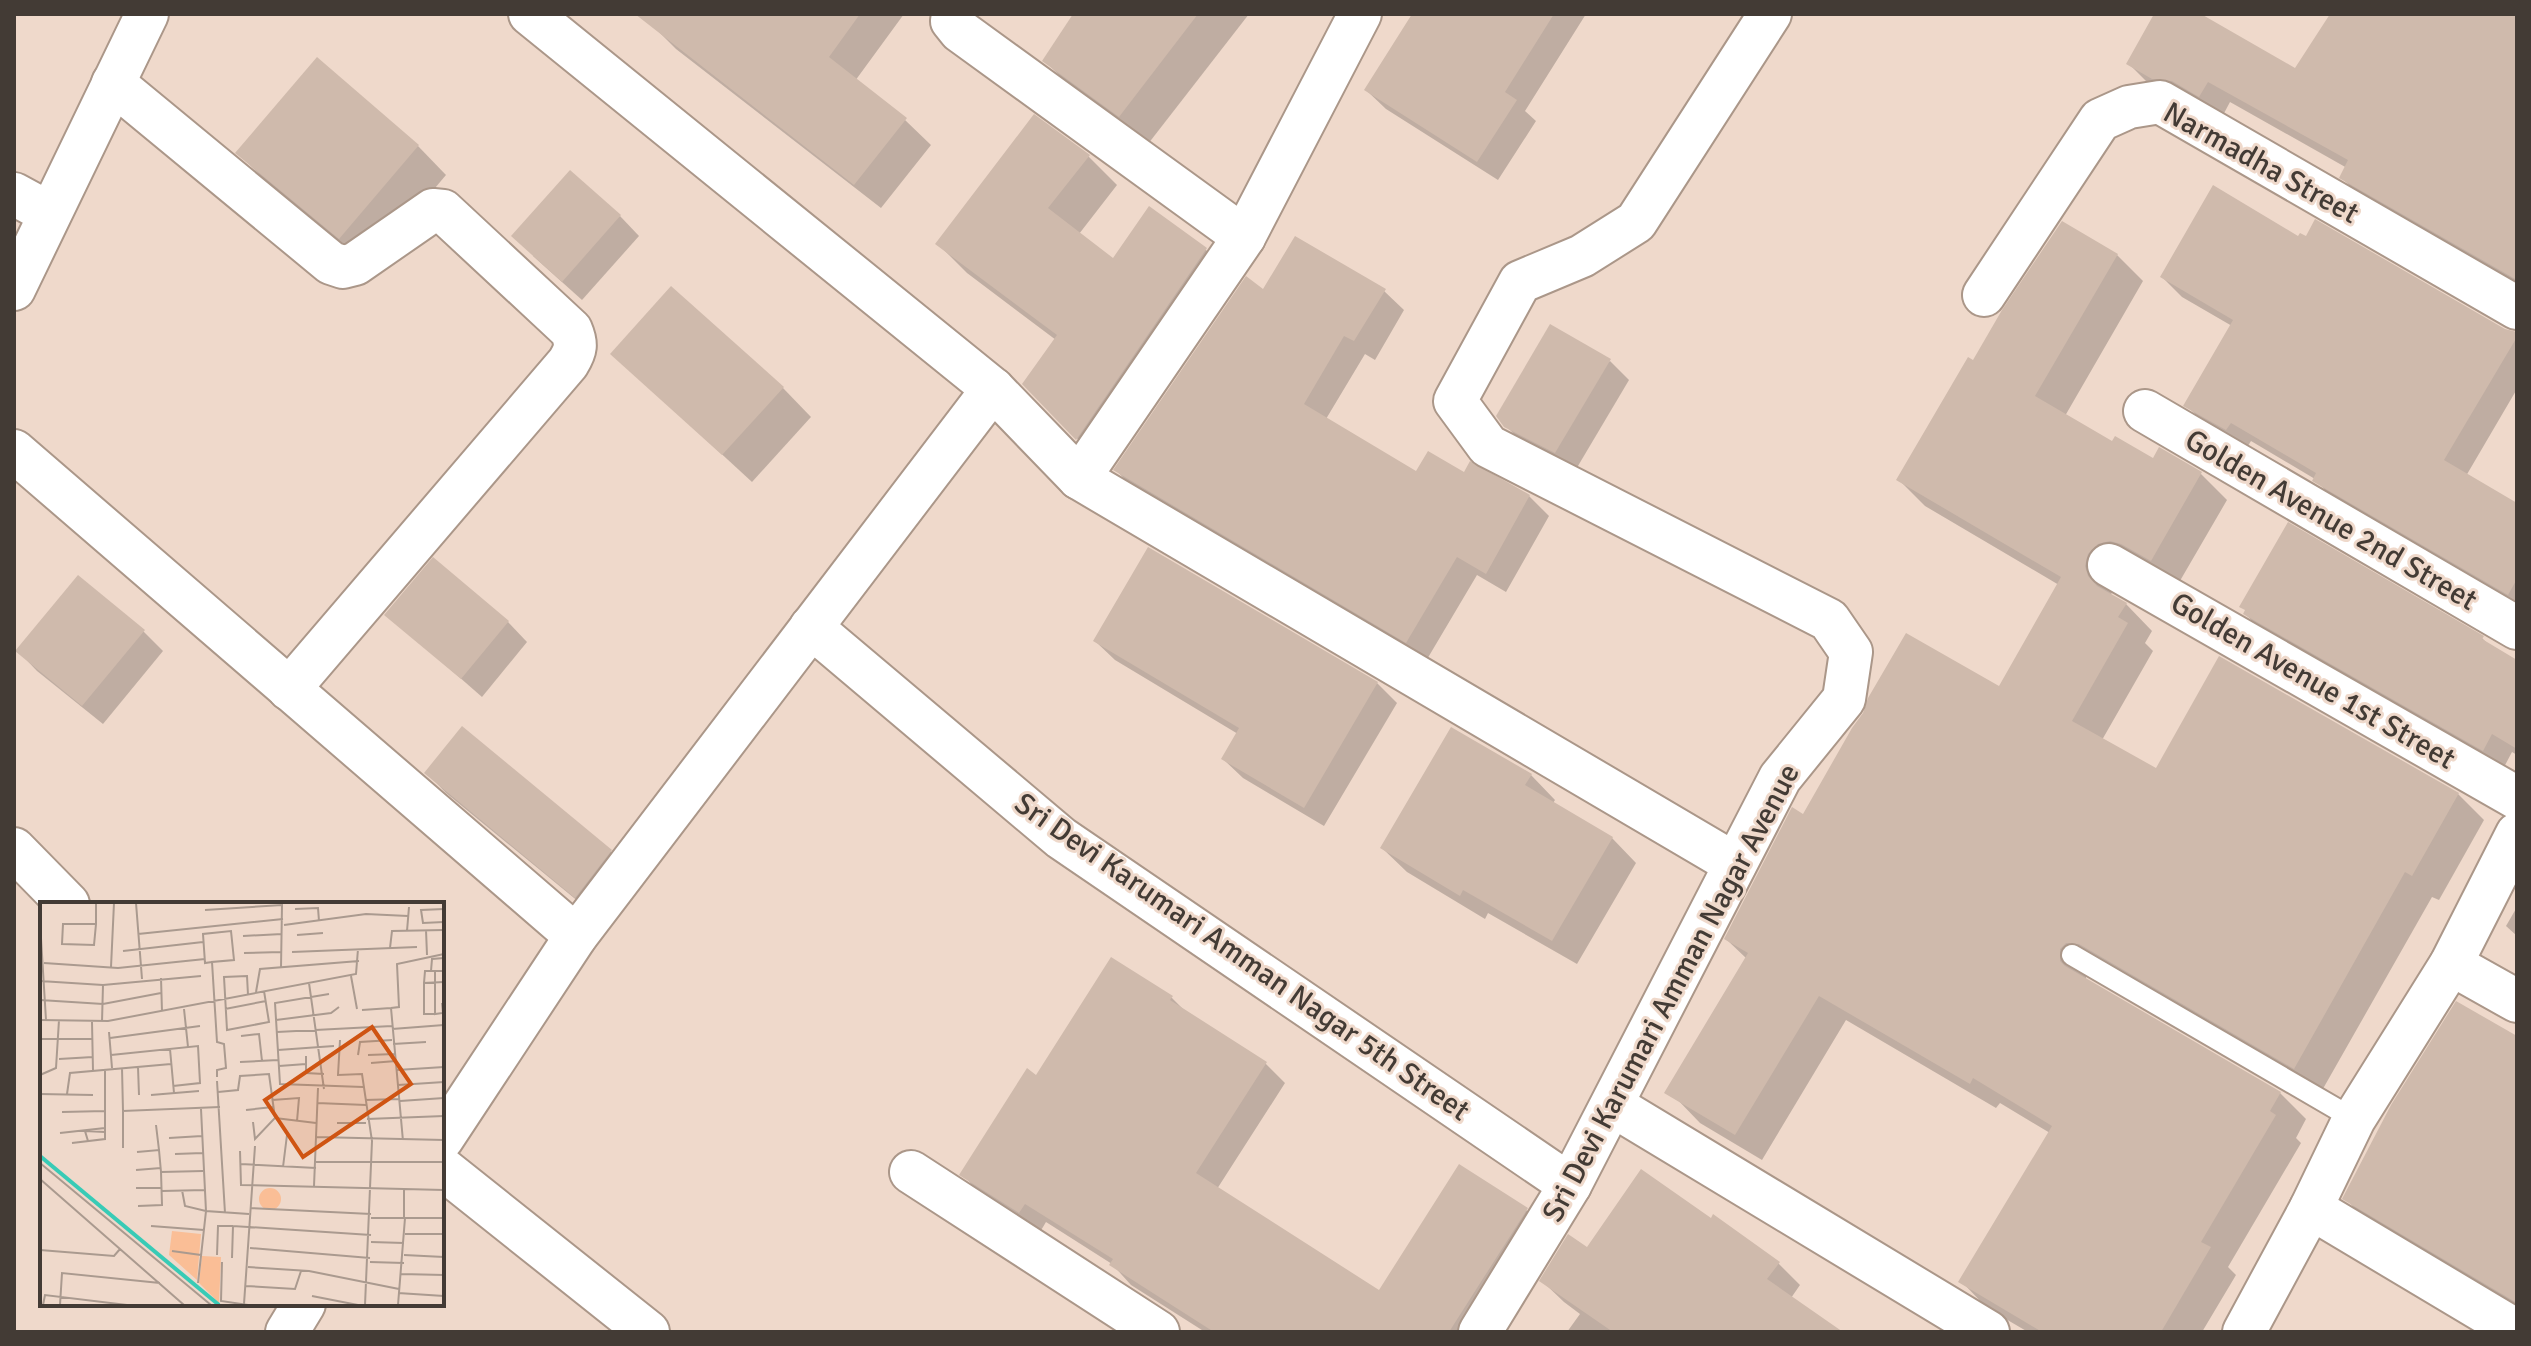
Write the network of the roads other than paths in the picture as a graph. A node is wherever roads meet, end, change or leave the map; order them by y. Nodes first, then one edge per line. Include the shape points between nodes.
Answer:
1 (147, 14) edge
2 (530, 14) edge
3 (953, 14) edge
4 (1360, 14) edge
5 (1770, 14) edge
6 (113, 83) junction
7 (32, 204) edge
8 (1244, 237) junction
9 (14, 289) edge
10 (1984, 295) dead end
11 (2517, 308) edge
12 (993, 389) junction
13 (2145, 411) dead end
14 (14, 451) edge
15 (1079, 478) junction
16 (2109, 565) dead end
17 (811, 627) junction
18 (2517, 628) edge
19 (289, 689) junction
20 (2517, 798) edge
21 (2517, 834) edge
22 (14, 849) edge
23 (1735, 864) junction
24 (66, 902) edge
25 (576, 936) junction
26 (2072, 955) dead end
27 (2451, 964) junction
28 (2517, 1001) edge
29 (1612, 1105) junction
30 (2354, 1119) junction
31 (444, 1136) edge
32 (444, 1170) edge
33 (911, 1172) dead end
34 (1570, 1185) junction
35 (2311, 1208) junction
36 (303, 1306) edge
37 (2517, 1331) edge
38 (287, 1332) edge
39 (648, 1332) edge
40 (1158, 1332) edge
41 (1480, 1332) edge
42 (1988, 1332) edge
43 (2244, 1332) edge

1 - 6 street
2 - 12 street
3 - 8 street via 960,31
4 - 8 street
5 - 23 street, Sri Devi Karumari Amman Nagar Avenue via 1636,222 1582,256 1520,282 1455,401 1488,446 1829,620 1851,652 1844,699 1780,778
6 - 7 street
6 - 19 street via 331,263 355,264 433,210 443,211 571,330 576,342 568,363
7 - 9 street
8 - 15 street
10 - 11 street, Narmadha Street via 2100,120 2129,107 2160,102
12 - 15 street
12 - 17 street
13 - 18 street, Golden Avenue 2nd Street
14 - 19 street
15 - 23 street
16 - 20 street, Golden Avenue 1st Street
17 - 25 street
17 - 34 street, Sri Devi Karumari Amman Nagar 5th Street via 1061,838
19 - 25 street
21 - 27 street
22 - 24 street
23 - 29 street, Sri Devi Karumari Amman Nagar Avenue
25 - 31 street
26 - 30 lane
27 - 28 street
27 - 30 street
29 - 34 street, Sri Devi Karumari Amman Nagar Avenue
29 - 42 street
30 - 35 street
32 - 39 street
33 - 40 street
34 - 41 street, Sri Devi Karumari Amman Nagar Avenue
35 - 37 street
35 - 43 street
36 - 38 street

